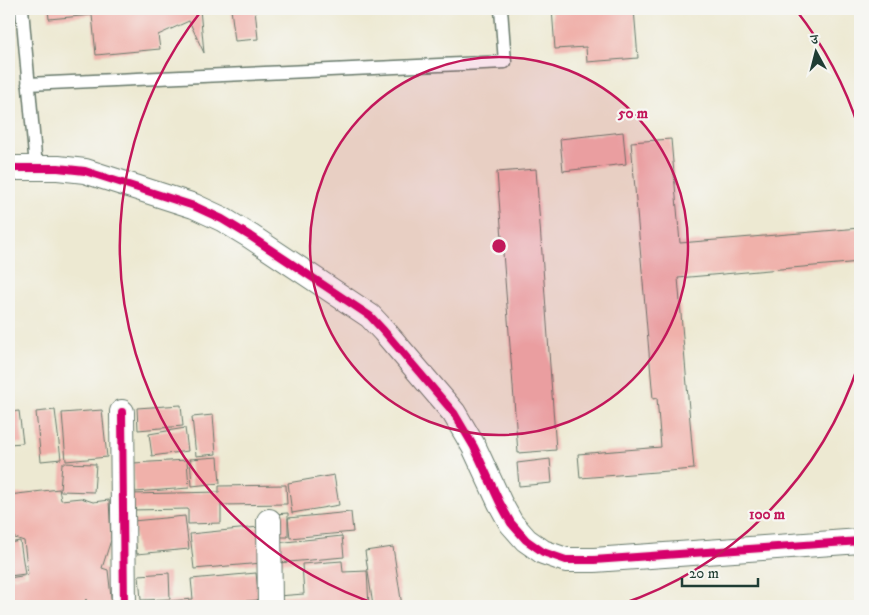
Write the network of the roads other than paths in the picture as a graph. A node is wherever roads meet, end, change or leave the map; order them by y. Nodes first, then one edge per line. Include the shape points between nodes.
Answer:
1 (22, 9) edge
2 (501, 9) edge
3 (28, 84) junction
4 (36, 167) junction
5 (9, 168) edge
6 (122, 412) dead end
7 (269, 521) dead end
8 (860, 542) edge
9 (124, 606) edge
10 (270, 606) edge

1 - 3 lane
2 - 3 lane via 505,62
3 - 4 lane
4 - 5 street
4 - 8 street via 85,171 208,212 370,316 454,413 511,523 526,540 543,552 566,560 594,560
6 - 9 street
7 - 10 street

